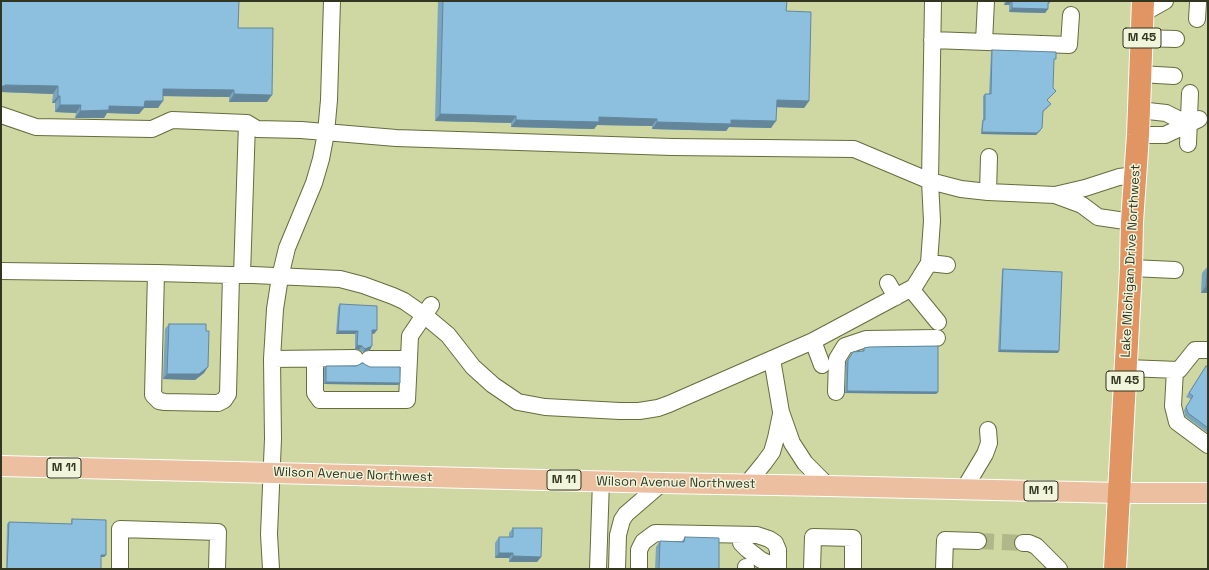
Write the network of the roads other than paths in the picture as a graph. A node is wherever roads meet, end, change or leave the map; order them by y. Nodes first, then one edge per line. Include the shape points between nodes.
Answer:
1 (332, 1) edge
2 (933, 1) edge
3 (986, 1) edge
4 (1165, 1) edge
5 (1071, 15) dead end
6 (1142, 19) edge
7 (1176, 39) dead end
8 (932, 40) junction
9 (978, 45) junction
10 (1140, 74) junction
11 (1174, 76) dead end
12 (1190, 93) dead end
13 (1139, 110) junction
14 (1, 115) edge
15 (1194, 121) junction
16 (247, 123) junction
17 (326, 133) junction
18 (1138, 135) junction
19 (1188, 144) dead end
20 (989, 158) dead end
21 (1136, 175) junction
22 (930, 180) junction
23 (988, 192) junction
24 (1055, 195) junction
25 (1132, 222) junction
26 (929, 263) junction
27 (947, 265) dead end
28 (1131, 268) junction
29 (1175, 270) dead end
30 (1, 271) edge
31 (156, 273) junction
32 (236, 275) junction
33 (280, 277) junction
34 (888, 283) dead end
35 (911, 289) junction
36 (896, 297) junction
37 (427, 310) junction
38 (938, 322) dead end
39 (814, 335) junction
40 (937, 338) dead end
41 (1208, 350) edge
42 (272, 359) junction
43 (315, 359) junction
44 (409, 359) junction
45 (772, 359) junction
46 (822, 365) dead end
47 (1126, 368) junction
48 (1175, 370) junction
49 (836, 392) dead end
50 (781, 412) junction
51 (988, 430) dead end
52 (1208, 445) edge
53 (1, 466) edge
54 (272, 472) junction
55 (601, 481) junction
56 (662, 483) junction
57 (746, 485) junction
58 (828, 486) junction
59 (964, 489) junction
60 (1119, 493) junction
61 (1208, 493) edge
62 (978, 541) tunnel mouth
63 (1023, 543) tunnel mouth
64 (774, 568) edge
65 (120, 569) edge
66 (217, 569) edge
67 (271, 569) edge
68 (598, 569) edge
69 (617, 569) edge
70 (639, 569) edge
71 (648, 569) edge
72 (812, 569) edge
73 (853, 569) edge
74 (944, 569) edge
75 (1059, 569) edge
76 (1115, 569) edge

1 - 17 street via 330,100
2 - 8 street
3 - 9 street
4 - 6 street via 1148,10
5 - 9 street via 1071,48
6 - 7 street
6 - 10 highway, Lake Michigan Drive Northwest / M 45
8 - 9 street
8 - 22 street
10 - 11 street
10 - 13 highway, Lake Michigan Drive Northwest / M 45
12 - 15 street
13 - 15 street via 1166,113
13 - 18 highway, Lake Michigan Drive Northwest / M 45
14 - 16 street via 36,127 152,129 172,120
15 - 18 street via 1165,135
15 - 19 street
16 - 17 street via 257,130
16 - 32 street
17 - 22 street via 396,138 635,146 854,150
17 - 33 street via 318,171 288,248
18 - 21 highway, Lake Michigan Drive Northwest / M 45
20 - 23 street
21 - 24 street
21 - 25 highway, Lake Michigan Drive Northwest / M 45
22 - 23 street via 961,189
22 - 26 street via 932,222
23 - 24 street
24 - 25 street via 1082,205 1098,217
25 - 28 highway, Lake Michigan Drive Northwest / M 45
26 - 27 street
26 - 35 street
28 - 29 street
28 - 47 highway, Lake Michigan Drive Northwest / M 45
30 - 31 street
31 - 32 street
31 - 32 street via 153,395 159,401 165,402 218,403 228,394
32 - 33 street
33 - 37 street via 340,280 357,278 393,290 404,301
33 - 42 street
34 - 36 street
35 - 36 street
35 - 38 street
36 - 39 street via 853,313
37 - 44 street via 410,336
37 - 45 street via 493,385 506,390 518,402 620,406 639,411 698,384
39 - 45 street
39 - 46 street
40 - 49 street via 866,339 845,346 837,359
41 - 48 street via 1195,350 1179,370
42 - 43 street
42 - 54 street
43 - 44 street
43 - 44 street via 315,393 320,400 407,400
45 - 50 street
47 - 48 street
47 - 60 highway, Lake Michigan Drive Northwest / M 45
48 - 52 street via 1173,406 1176,422
50 - 57 street via 774,447
50 - 58 street via 797,452
51 - 59 street via 989,443 986,454
53 - 54 main road, Wilson Avenue Northwest / M 11
54 - 55 main road, Wilson Avenue Northwest / M 11
54 - 67 street
55 - 56 main road, Wilson Avenue Northwest / M 11
55 - 68 street
56 - 57 main road, Wilson Avenue Northwest / M 11
56 - 69 street via 622,520 618,535
57 - 58 main road, Wilson Avenue Northwest / M 11
58 - 59 main road, Wilson Avenue Northwest / M 11
59 - 60 main road, Wilson Avenue Northwest / M 11
60 - 61 main road, Wilson Avenue Northwest / M 11
60 - 76 highway, Lake Michigan Drive Northwest / M 45
62 - 74 street via 945,540
63 - 75 street via 1036,546
64 - 70 street via 778,550 775,543 757,535 655,533 643,542 639,550
64 - 71 street via 772,554 766,545 758,541 741,543 726,540 656,540 650,546
65 - 66 street via 120,528 218,532
72 - 73 street via 813,537 853,538

